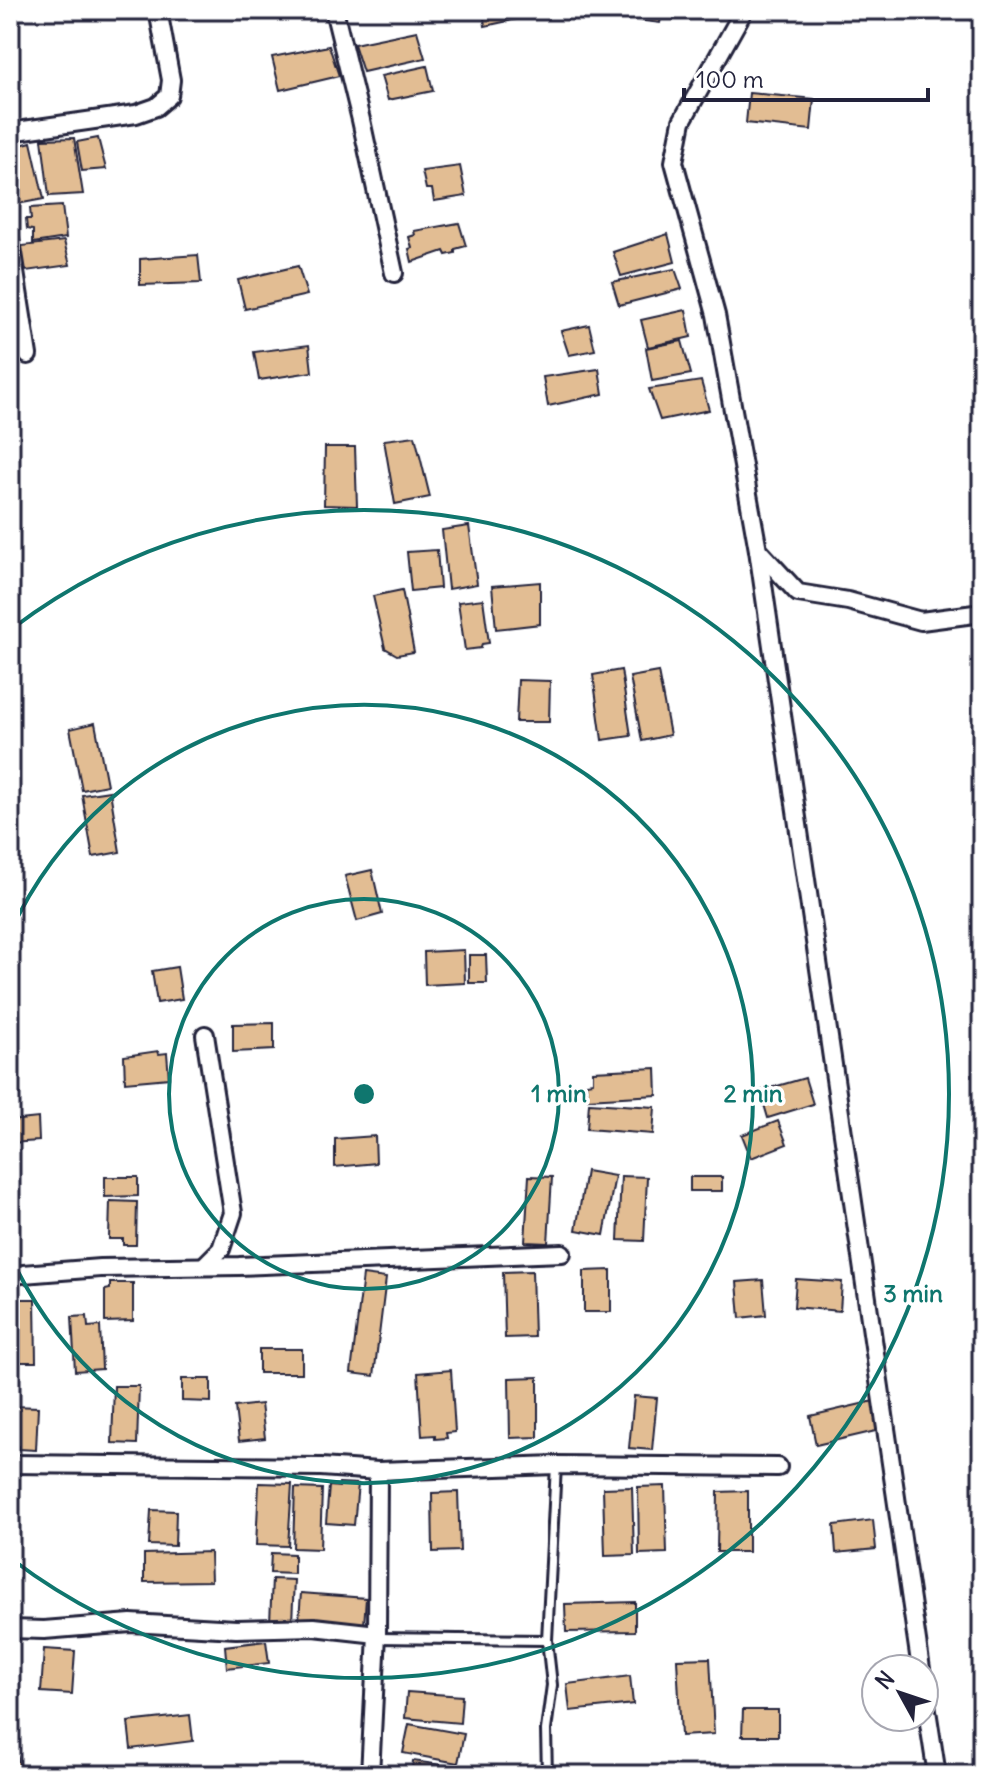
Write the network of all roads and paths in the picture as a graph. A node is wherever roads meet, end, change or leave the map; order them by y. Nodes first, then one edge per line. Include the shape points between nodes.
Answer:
1 (158, 10) edge
2 (334, 10) edge
3 (744, 10) edge
4 (10, 132) edge
5 (10, 240) edge
6 (394, 273) dead end
7 (28, 355) dead end
8 (758, 550) junction
9 (982, 613) edge
10 (205, 1035) dead end
11 (562, 1253) dead end
12 (204, 1266) junction
13 (10, 1275) edge
14 (10, 1464) edge
15 (556, 1465) junction
16 (778, 1467) dead end
17 (378, 1471) junction
18 (10, 1629) edge
19 (377, 1636) junction
20 (547, 1640) junction
21 (918, 1653) edge
22 (930, 1733) edge
23 (370, 1775) edge
24 (547, 1775) edge
25 (937, 1775) edge

1 - 4 street via 171,80 169,96 156,107
2 - 6 street
3 - 8 street via 682,121 674,162 716,315
5 - 7 street
8 - 9 street via 798,593 921,621
8 - 21 street
10 - 12 street via 233,1213 221,1249
11 - 12 street
12 - 13 street
14 - 17 street
15 - 16 street
15 - 17 street
15 - 20 lane
17 - 19 street
18 - 19 street via 131,1623 314,1627
19 - 20 lane
19 - 23 street
20 - 24 lane via 552,1685
22 - 25 street

